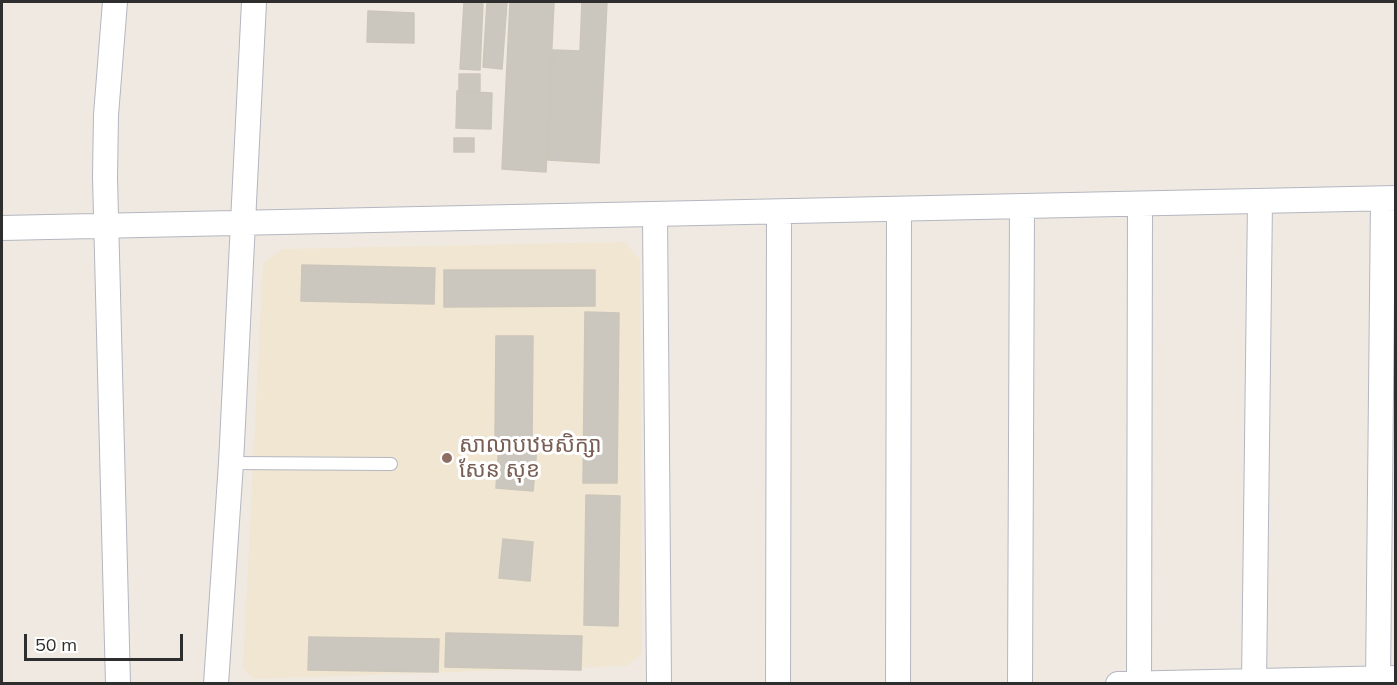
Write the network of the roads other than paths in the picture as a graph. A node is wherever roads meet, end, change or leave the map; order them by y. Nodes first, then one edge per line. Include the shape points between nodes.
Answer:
1 (115, 2) edge
2 (254, 2) edge
3 (1389, 198) edge
4 (1260, 201) junction
5 (1140, 204) junction
6 (1022, 206) junction
7 (899, 209) junction
8 (779, 212) junction
9 (655, 214) junction
10 (242, 223) junction
11 (107, 226) junction
12 (2, 228) edge
13 (231, 463) junction
14 (391, 464) dead end
15 (1384, 680) edge
16 (1253, 682) edge
17 (1139, 683) edge
18 (118, 684) edge
19 (216, 684) edge
20 (659, 684) edge
21 (778, 684) edge
22 (898, 684) edge
23 (1020, 684) edge
24 (1118, 684) edge

1 - 11 street via 106,115
2 - 10 street
3 - 4 street
3 - 15 street
4 - 5 street
4 - 16 street
5 - 6 street
5 - 17 street
6 - 7 street
6 - 23 street
7 - 8 street
7 - 22 street
8 - 9 street
8 - 21 street
9 - 10 street
9 - 20 street
10 - 11 street
10 - 13 street
11 - 12 street
11 - 18 street
13 - 14 lane
13 - 19 street
15 - 16 street
16 - 17 street
17 - 24 street

